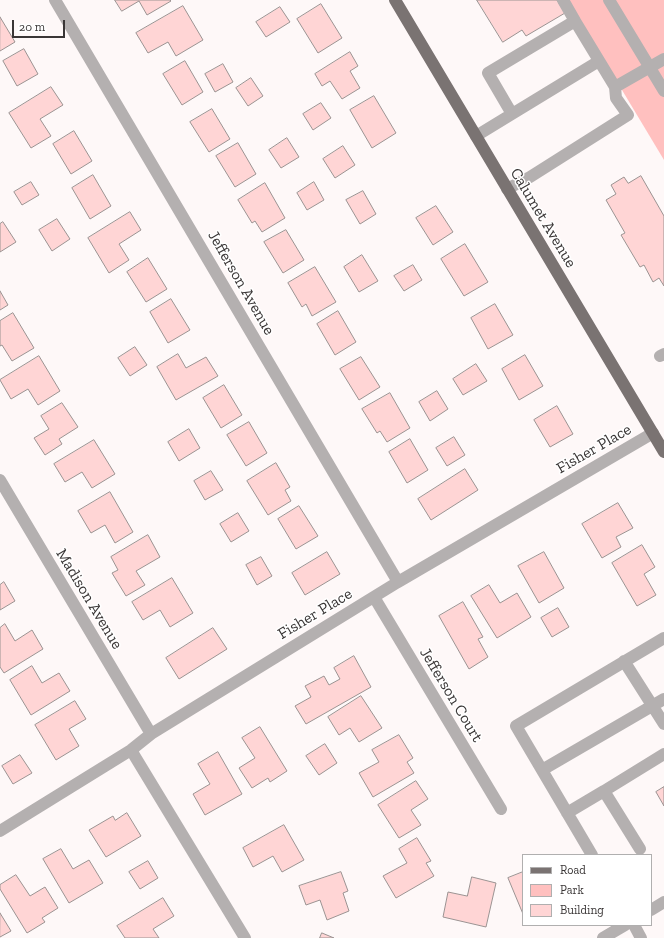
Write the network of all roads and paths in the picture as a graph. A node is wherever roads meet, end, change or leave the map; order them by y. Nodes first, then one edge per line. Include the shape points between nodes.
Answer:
1 (56, 0) edge
2 (395, 0) edge
3 (563, 0) edge
4 (609, 0) edge
5 (575, 21) junction
6 (664, 59) edge
7 (599, 61) junction
8 (650, 67) junction
9 (615, 88) junction
10 (664, 91) edge
11 (512, 114) junction
12 (476, 136) junction
13 (507, 189) junction
14 (653, 433) junction
15 (664, 452) edge
16 (0, 480) edge
17 (398, 582) junction
18 (374, 597) junction
19 (664, 638) edge
20 (624, 661) junction
21 (664, 699) edge
22 (652, 706) junction
23 (664, 724) edge
24 (151, 734) junction
25 (131, 750) junction
26 (664, 754) edge
27 (542, 770) junction
28 (604, 791) junction
29 (501, 809) dead end
30 (567, 812) junction
31 (0, 831) edge
32 (640, 849) dead end
33 (591, 854) edge
34 (664, 902) edge
35 (652, 909) edge
36 (623, 926) edge
37 (635, 926) edge
38 (245, 938) edge
39 (603, 938) edge
40 (642, 938) edge

1 - 17 street, Jefferson Avenue
2 - 12 main road, Calumet Avenue
3 - 5 street
4 - 8 street
5 - 7 street
5 - 11 street via 488,73
6 - 8 street
7 - 9 street
7 - 11 street
8 - 9 street
8 - 10 street
9 - 13 street via 616,98 628,115
11 - 12 street
12 - 13 main road, Calumet Avenue
13 - 14 main road, Calumet Avenue
14 - 15 main road, Calumet Avenue
14 - 17 street, Fisher Place
16 - 24 street, Madison Avenue
17 - 18 street, Fisher Place
18 - 24 street, Fisher Place
18 - 29 street, Jefferson Court
19 - 20 street
20 - 22 street
20 - 27 street via 516,726
21 - 22 street
22 - 23 street
22 - 27 street
24 - 25 street, Fisher Place
25 - 31 street, Fisher Place
25 - 38 street
26 - 28 street
27 - 30 street
28 - 30 street
28 - 32 street
30 - 33 street
34 - 35 street
36 - 39 street
37 - 40 street

